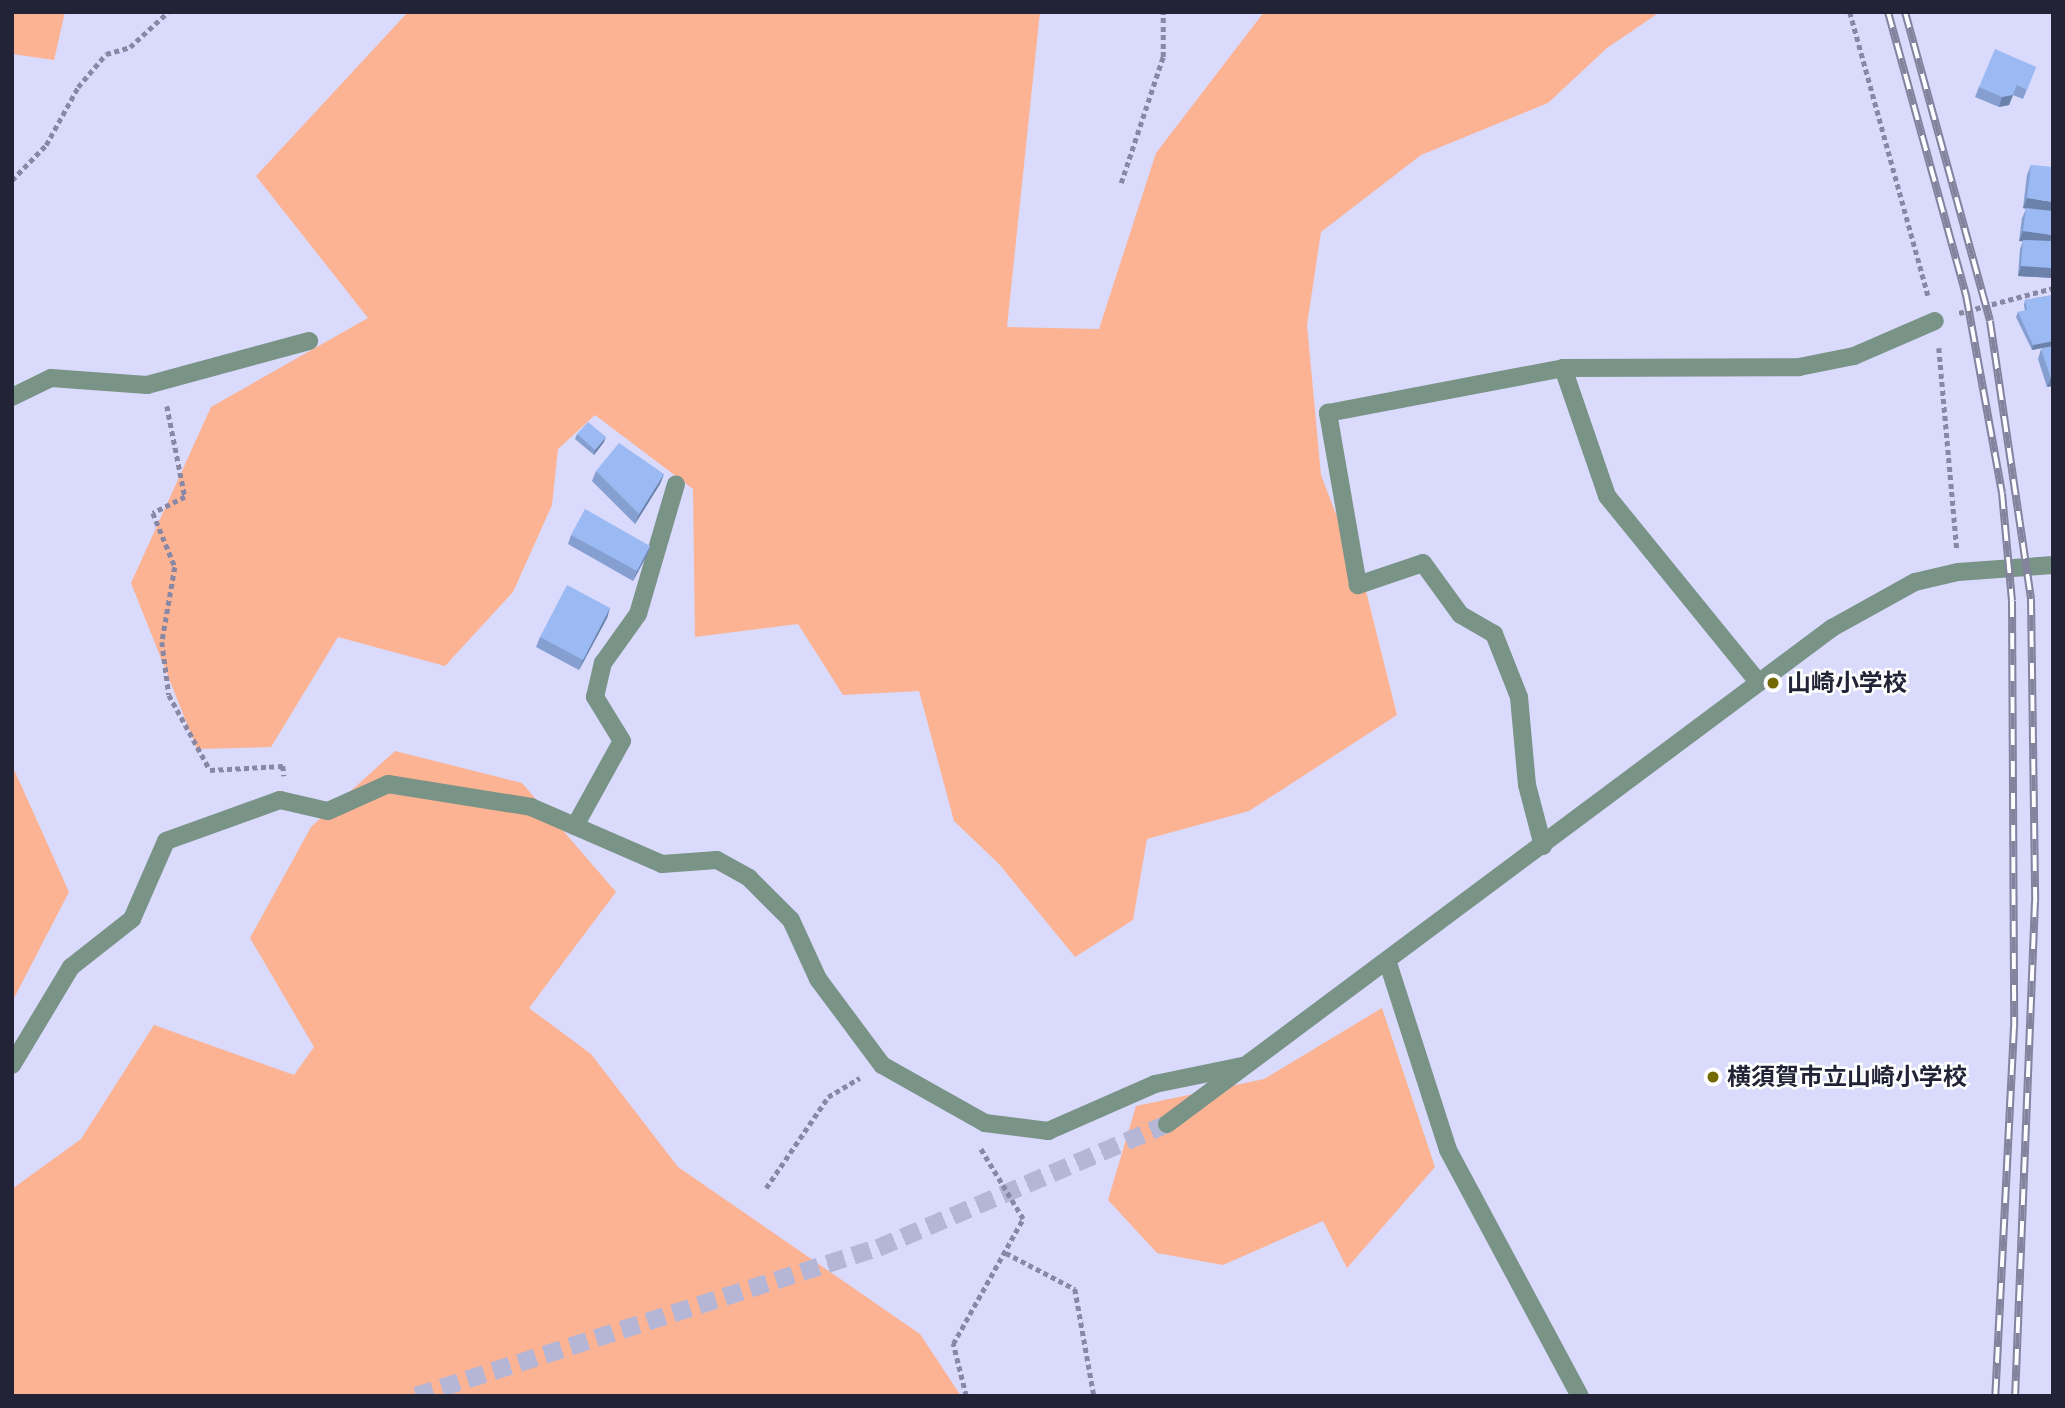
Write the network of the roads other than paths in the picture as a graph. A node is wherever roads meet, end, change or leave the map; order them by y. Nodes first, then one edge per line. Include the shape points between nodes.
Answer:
1 (1935, 321) road end
2 (309, 341) dead end
3 (1563, 368) junction
4 (12, 397) edge
5 (676, 484) dead end
6 (2053, 565) edge
7 (1758, 682) junction
8 (575, 826) junction
9 (1543, 846) junction
10 (1388, 963) junction
11 (12, 1065) edge
12 (1243, 1066) junction
13 (1167, 1124) tunnel mouth
14 (1580, 1396) edge

1 - 3 street via 1854,356 1799,367
2 - 4 street via 160,381 51,378
3 - 7 street via 1607,496
3 - 9 street via 1328,412 1358,585 1423,563 1460,614 1494,634 1519,697 1527,785
5 - 8 street via 638,614 603,663 595,697 622,741
6 - 7 street via 1958,572 1873,602
7 - 9 street
8 - 11 street via 531,807 388,784 328,811 280,800 166,841 132,919 71,967
8 - 12 street via 662,864 717,860 749,878 791,920 818,979 882,1065 985,1123 1048,1131 1155,1084
9 - 10 street
10 - 12 street
10 - 14 street via 1448,1150
12 - 13 street

